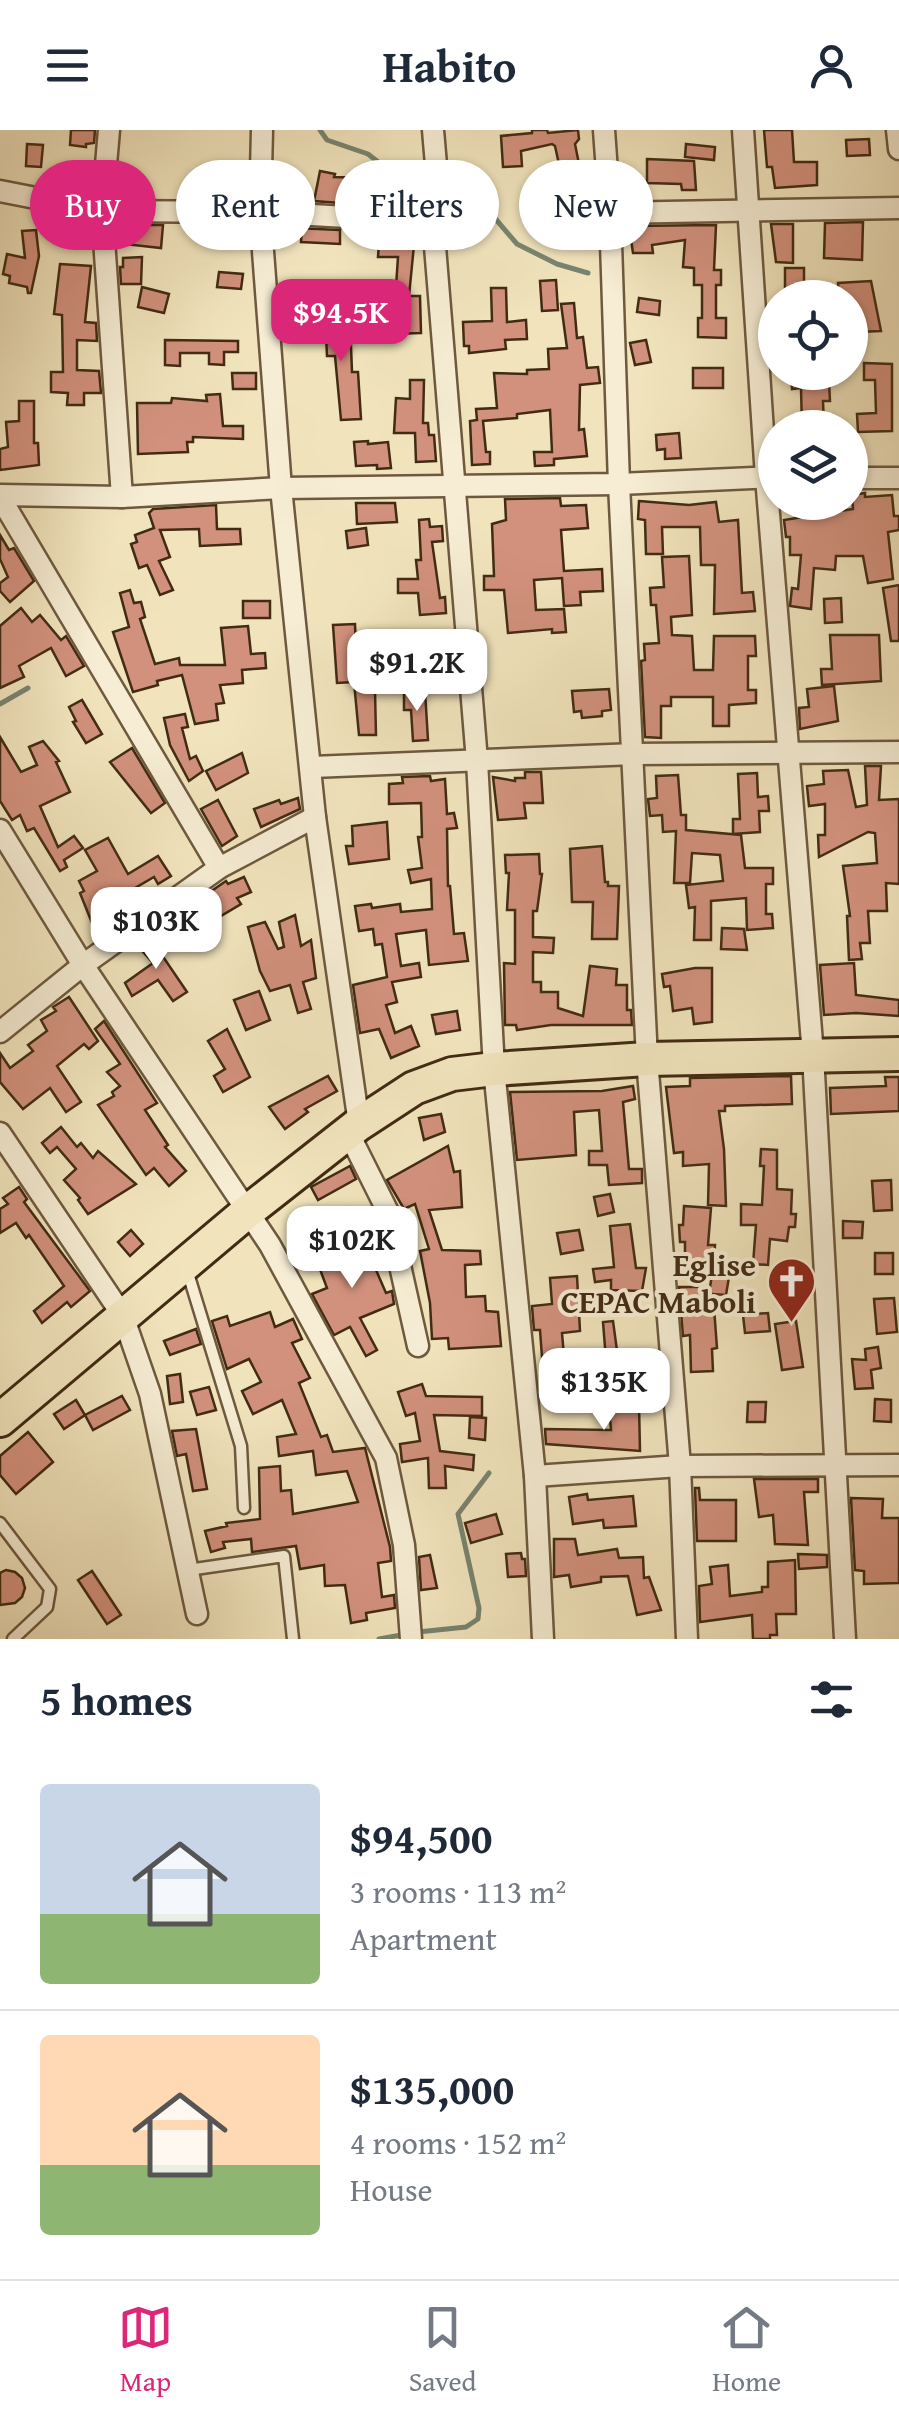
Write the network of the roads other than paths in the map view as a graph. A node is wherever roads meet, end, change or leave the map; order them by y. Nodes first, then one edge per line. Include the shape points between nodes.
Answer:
1 (109, 130) edge
2 (262, 130) edge
3 (433, 130) edge
4 (604, 130) edge
5 (743, 130) edge
6 (897, 130) edge
7 (899, 149) edge
8 (106, 160) edge
9 (261, 160) edge
10 (436, 160) edge
11 (606, 160) edge
12 (0, 191) edge
13 (30, 197) edge
14 (899, 208) edge
15 (749, 210) junction
16 (653, 212) edge
17 (315, 215) edge
18 (105, 250) edge
19 (263, 250) edge
20 (611, 250) edge
21 (765, 410) edge
22 (758, 478) edge
23 (868, 478) edge
24 (899, 478) edge
25 (454, 484) junction
26 (620, 484) junction
27 (281, 488) junction
28 (0, 496) edge
29 (122, 497) junction
30 (773, 520) edge
31 (899, 752) edge
32 (634, 754) junction
33 (787, 754) junction
34 (477, 761) junction
35 (312, 767) junction
36 (315, 818) junction
37 (0, 830) edge
38 (219, 868) junction
39 (83, 965) junction
40 (0, 1032) edge
41 (899, 1054) edge
42 (813, 1055) junction
43 (648, 1058) junction
44 (494, 1069) junction
45 (353, 1128) junction
46 (0, 1133) edge
47 (246, 1212) junction
48 (185, 1264) junction
49 (123, 1316) junction
50 (418, 1346) dead end
51 (3, 1411) edge
52 (834, 1464) junction
53 (899, 1465) edge
54 (680, 1466) junction
55 (535, 1476) junction
56 (244, 1508) dead end
57 (0, 1524) edge
58 (188, 1570) junction
59 (197, 1614) dead end
60 (410, 1634) edge
61 (13, 1639) edge
62 (293, 1639) edge
63 (544, 1639) edge
64 (687, 1639) edge
65 (846, 1639) edge

1 - 8 street
2 - 9 street
3 - 10 street
4 - 11 street
5 - 15 street
6 - 7 street
12 - 13 street
14 - 15 street
15 - 16 street
15 - 21 street
17 - 25 street via 432,222
18 - 29 street
19 - 27 street
20 - 26 street
22 - 26 street
23 - 24 street
25 - 26 street
25 - 27 street
25 - 34 street
26 - 32 street
27 - 29 street
27 - 35 street
28 - 29 street
28 - 38 street
30 - 33 street
31 - 33 street
32 - 33 street
32 - 34 street
32 - 43 street
33 - 42 street
34 - 35 street
34 - 44 street
35 - 36 street
36 - 38 street
36 - 45 street
37 - 39 street
38 - 39 street
39 - 40 street
39 - 47 street
41 - 42 highway
42 - 43 highway
42 - 52 street
43 - 44 highway
43 - 54 street
44 - 45 highway via 414,1088
44 - 55 street
45 - 47 highway
45 - 50 street via 388,1212
46 - 49 street
47 - 48 highway
47 - 60 street via 386,1458 404,1545
48 - 49 highway
48 - 56 lane via 241,1446
49 - 51 highway
49 - 58 street via 150,1394
52 - 53 street
52 - 54 street
52 - 65 street
54 - 55 street
54 - 64 street
55 - 63 street
57 - 61 lane via 50,1589 47,1606
58 - 59 street
58 - 62 lane via 284,1556

